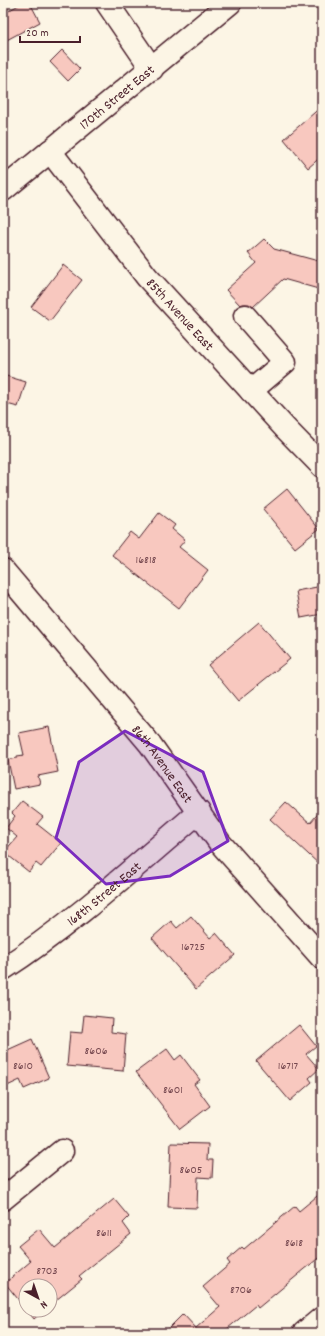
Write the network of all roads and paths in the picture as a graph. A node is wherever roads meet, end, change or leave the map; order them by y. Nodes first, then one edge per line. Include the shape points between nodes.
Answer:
1 (107, 3) edge
2 (230, 3) edge
3 (152, 69) junction
4 (50, 151) junction
5 (3, 190) edge
6 (245, 316) dead end
7 (251, 391) junction
8 (322, 466) edge
9 (3, 570) edge
10 (199, 812) junction
11 (318, 945) edge
12 (3, 969) edge
13 (62, 1150) dead end
14 (3, 1199) edge
15 (322, 1318) edge
16 (304, 1333) edge

1 - 3 street
2 - 3 street, 170th Street East
3 - 4 street, 170th Street East
4 - 5 street, 170th Street East
4 - 7 street, 85th Avenue East via 146,277
6 - 7 street via 285,362
7 - 8 street, 85th Avenue East
9 - 10 street, 86th Avenue East via 150,744
10 - 11 street, 86th Avenue East via 220,843
10 - 12 street, 168th Street East via 99,897 32,950
13 - 14 street
15 - 16 street

